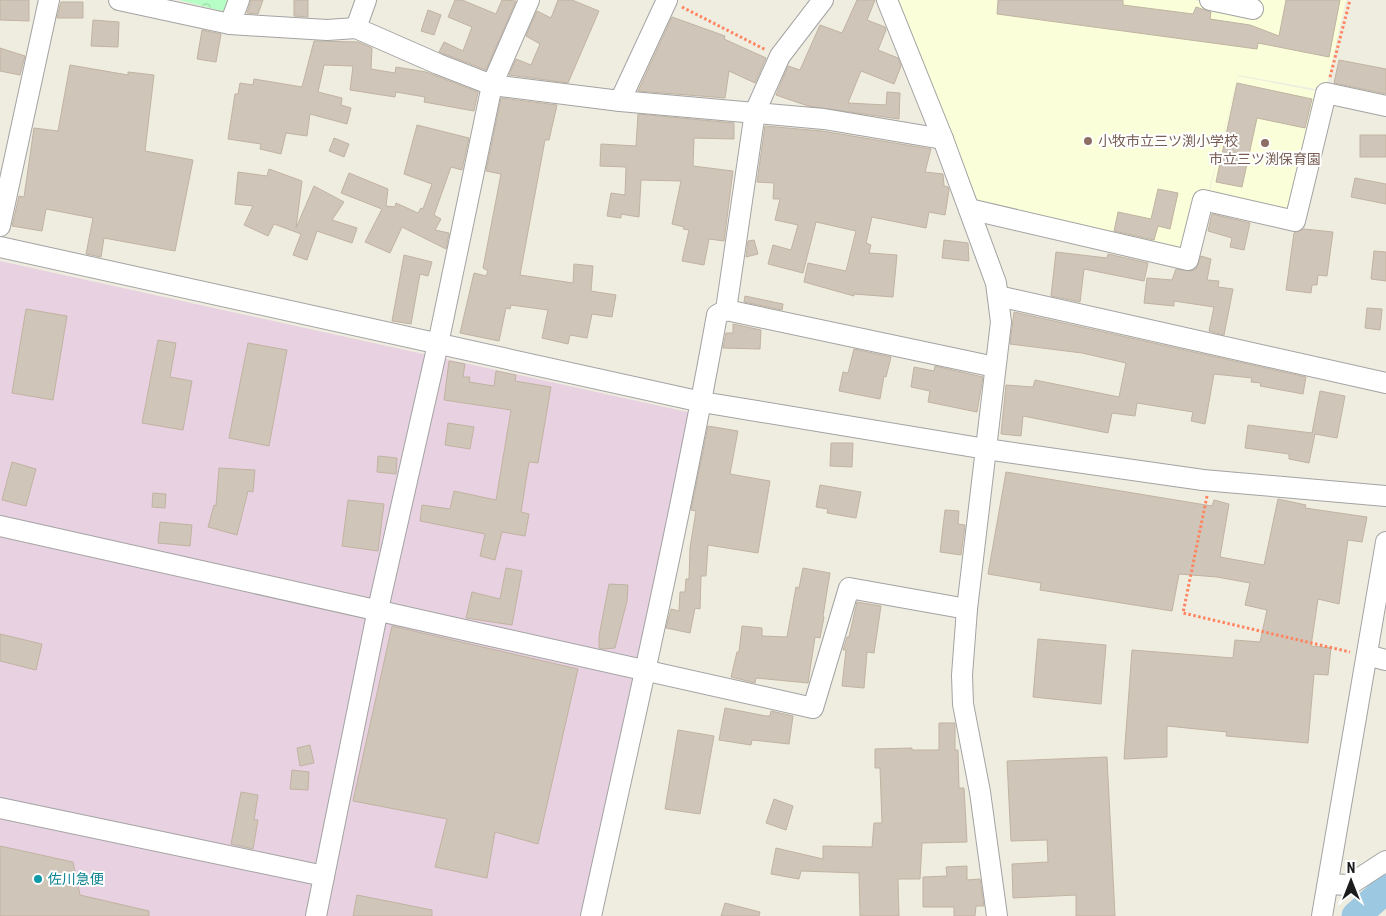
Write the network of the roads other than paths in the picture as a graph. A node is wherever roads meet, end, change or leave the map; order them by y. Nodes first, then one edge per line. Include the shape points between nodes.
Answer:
1 (49, 0) edge
2 (119, 0) edge
3 (239, 0) edge
4 (366, 0) edge
5 (529, 0) edge
6 (824, 0) edge
7 (888, 0) edge
8 (1210, 0) edge
9 (672, 2) edge
10 (1253, 9) dead end
11 (230, 24) junction
12 (356, 28) junction
13 (492, 85) junction
14 (620, 101) junction
15 (1386, 106) edge
16 (755, 112) junction
17 (943, 139) junction
18 (969, 209) junction
19 (0, 226) edge
20 (0, 247) edge
21 (998, 296) junction
22 (726, 310) junction
23 (438, 344) junction
24 (995, 367) junction
25 (1386, 383) edge
26 (702, 402) junction
27 (986, 450) junction
28 (1386, 496) edge
29 (0, 526) edge
30 (1386, 542) edge
31 (378, 609) junction
32 (966, 610) junction
33 (1367, 655) junction
34 (1386, 660) edge
35 (646, 669) junction
36 (0, 808) edge
37 (1386, 861) edge
38 (324, 876) junction
39 (1328, 884) junction
40 (316, 916) edge
41 (591, 916) edge
42 (997, 916) edge
43 (1322, 916) edge

1 - 19 street
2 - 11 street
3 - 11 street
4 - 12 street
5 - 13 street
6 - 16 street via 780,56
7 - 17 street
8 - 10 street
9 - 14 street
11 - 12 street via 327,30
12 - 13 street
13 - 14 street
13 - 23 street
14 - 16 street
15 - 18 street via 1326,93 1295,222 1203,200 1188,260
16 - 17 street via 824,119
16 - 22 street
17 - 18 street
18 - 21 street
20 - 23 street
21 - 24 street via 1000,322
21 - 25 street
22 - 24 street
22 - 26 street via 717,315
23 - 26 street
23 - 31 street
24 - 27 street
26 - 27 street
26 - 35 street
27 - 28 street via 1210,481
27 - 32 street
29 - 31 street
30 - 33 street
31 - 35 street
31 - 38 street
32 - 35 street via 849,588 813,708
32 - 42 street via 963,704 980,792
33 - 34 street
33 - 39 street
35 - 41 street
36 - 38 street
37 - 39 street via 1348,884
38 - 40 street
39 - 43 street

